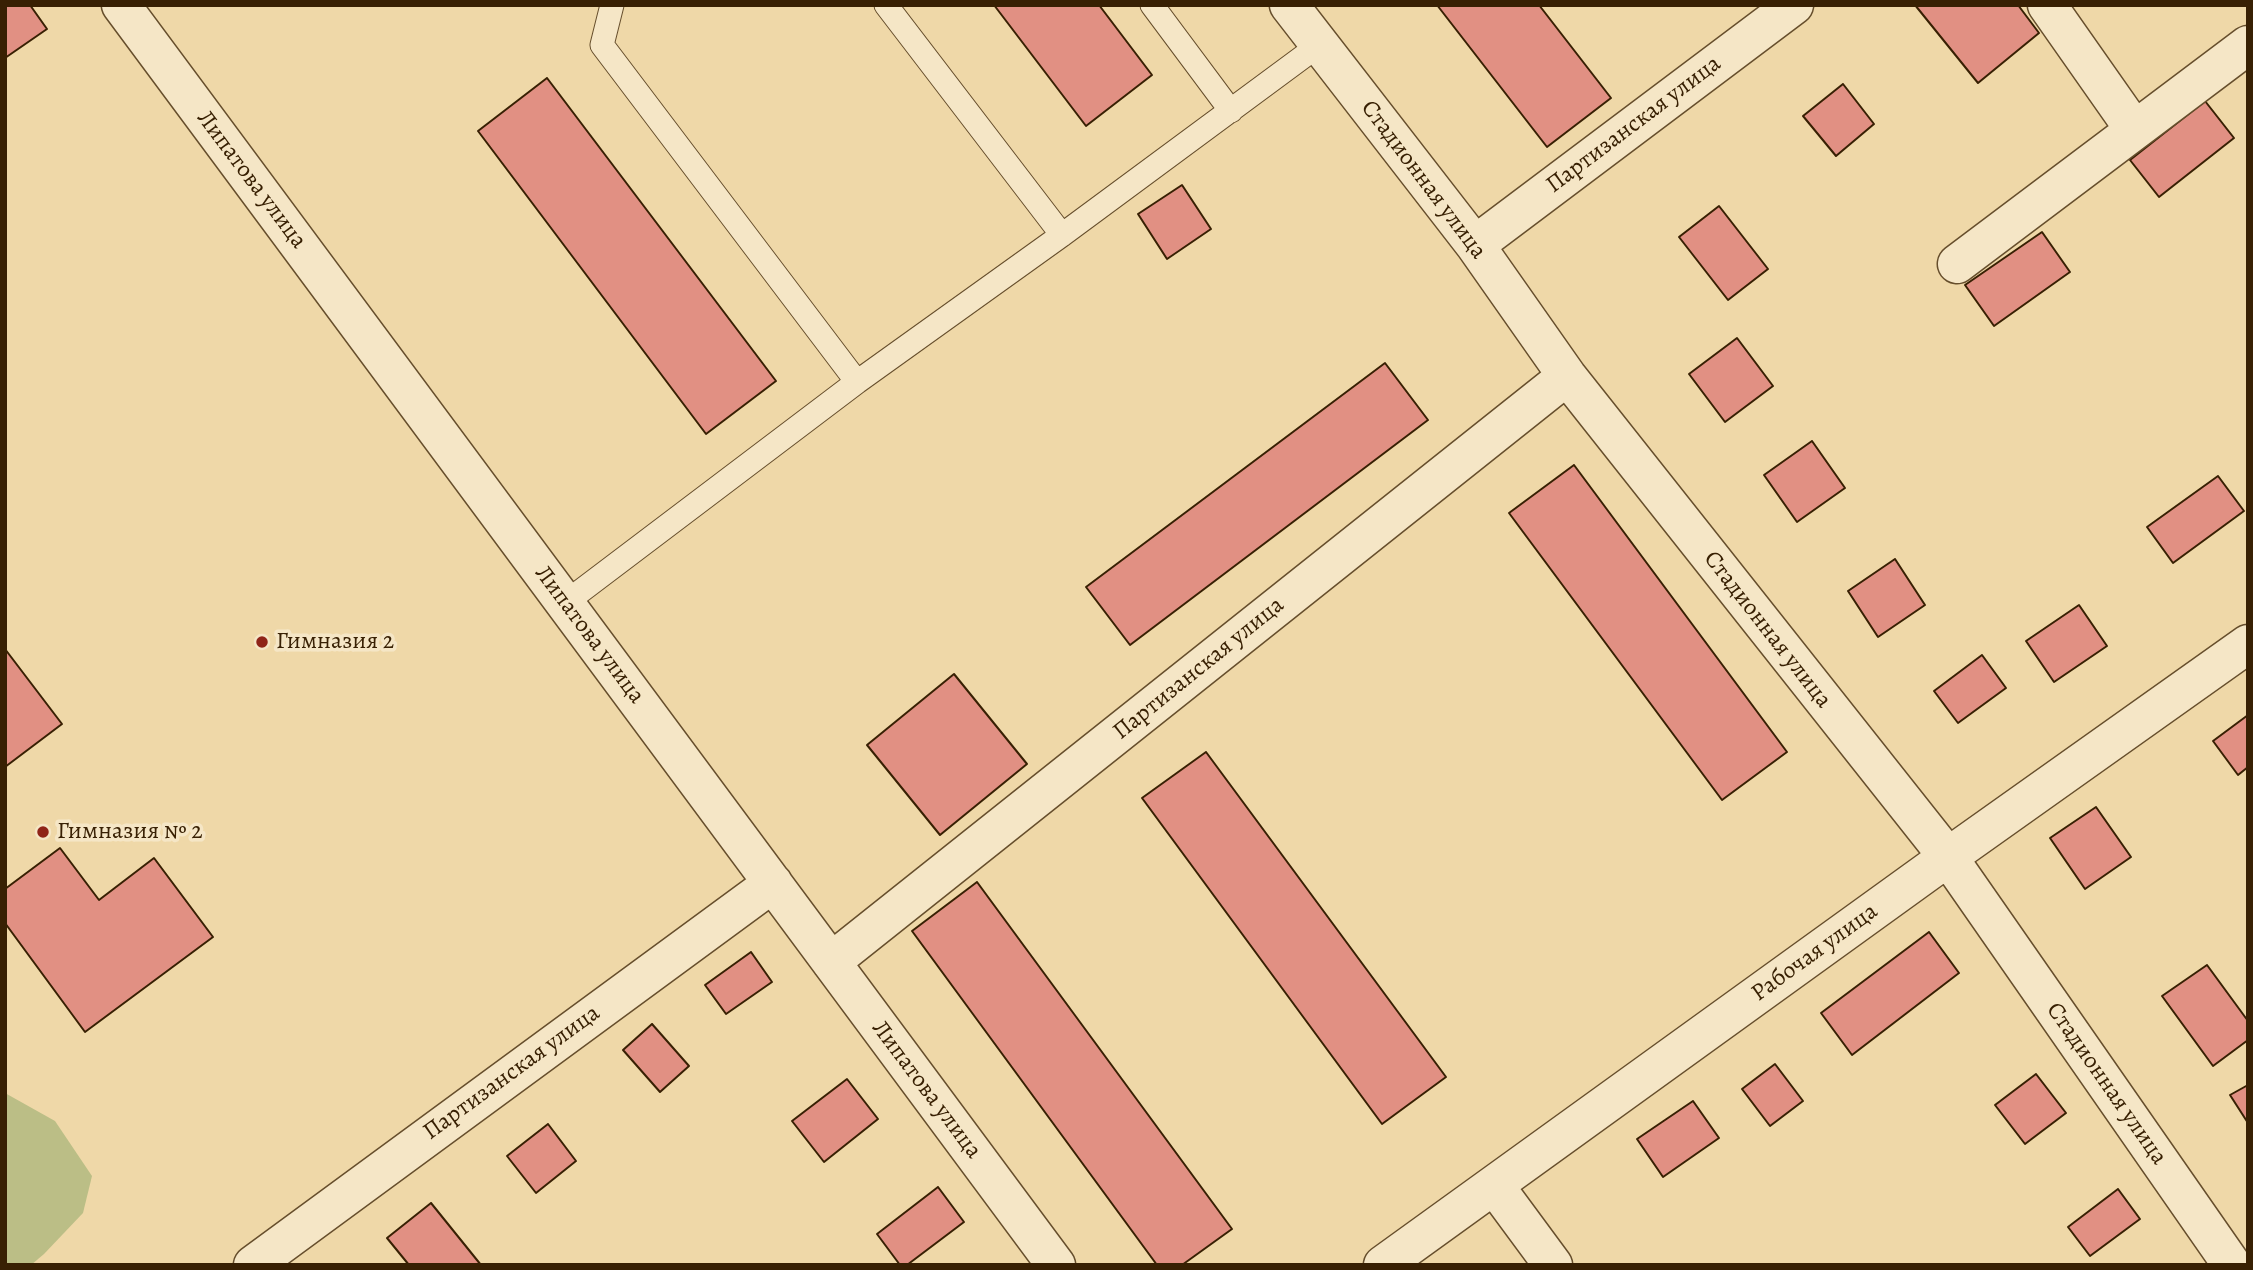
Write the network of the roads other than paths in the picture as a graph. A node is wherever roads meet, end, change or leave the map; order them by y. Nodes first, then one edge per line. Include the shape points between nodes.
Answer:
1 (121, 5) edge
2 (612, 5) edge
3 (886, 5) edge
4 (1152, 5) edge
5 (1289, 5) edge
6 (1794, 5) edge
7 (2047, 5) edge
8 (1320, 45) junction
9 (2248, 45) edge
10 (1231, 111) junction
11 (2134, 129) junction
12 (1062, 236) junction
13 (1475, 245) junction
14 (1957, 264) dead end
15 (1567, 376) junction
16 (857, 382) junction
17 (565, 603) junction
18 (2248, 644) edge
19 (1948, 858) junction
20 (773, 883) junction
21 (831, 962) junction
22 (1494, 1185) junction
23 (253, 1265) edge
24 (1056, 1265) edge
25 (1384, 1265) edge
26 (1553, 1265) edge
27 (2232, 1265) edge

1 - 17 street, Липатова улица
2 - 16 lane via 602,44
3 - 12 lane
4 - 10 lane
5 - 8 street, Стадионная улица
6 - 13 street, Партизанская улица
7 - 11 street
8 - 10 lane
8 - 13 street, Стадионная улица
9 - 11 street
10 - 12 lane
11 - 14 street
12 - 16 lane
13 - 15 street, Стадионная улица
15 - 19 street, Стадионная улица
15 - 21 street, Партизанская улица
16 - 17 lane
17 - 20 street, Липатова улица
18 - 19 street, Рабочая улица
19 - 22 street, Рабочая улица
19 - 27 street, Стадионная улица
20 - 21 street, Липатова улица
20 - 23 street, Партизанская улица
21 - 24 street, Липатова улица
22 - 25 street, Рабочая улица
22 - 26 street

